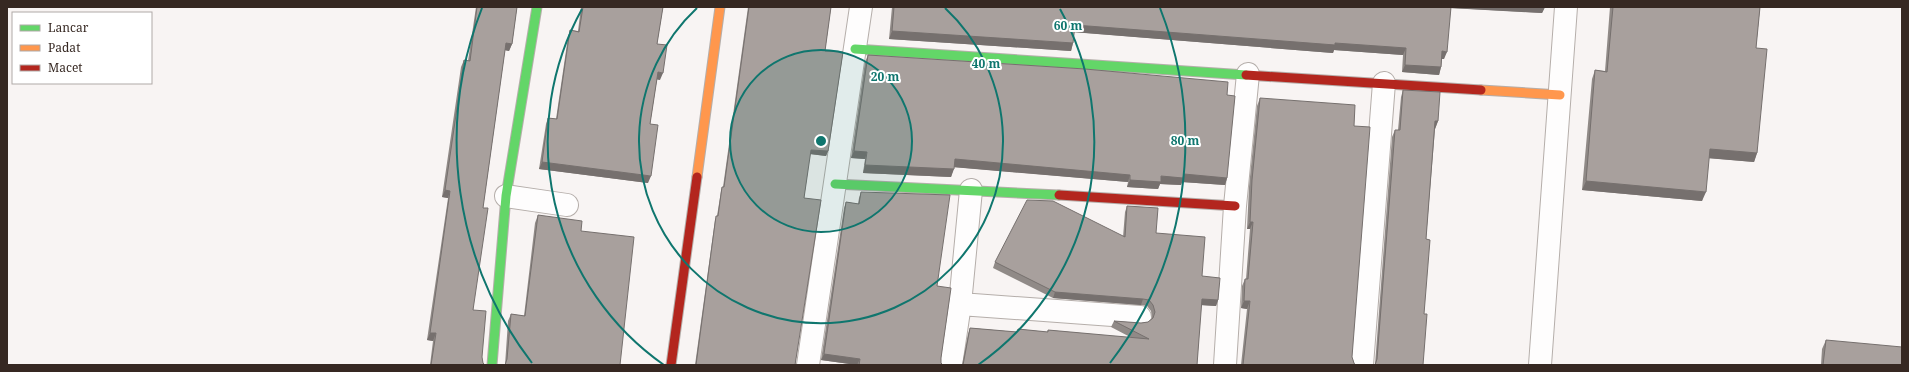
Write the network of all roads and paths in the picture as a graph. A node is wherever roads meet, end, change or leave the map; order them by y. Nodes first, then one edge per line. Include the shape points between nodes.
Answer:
1 (537, 7) edge
2 (720, 7) edge
3 (861, 7) edge
4 (1566, 7) edge
5 (855, 49) junction
6 (1248, 74) junction
7 (1384, 83) junction
8 (1560, 95) junction
9 (835, 184) junction
10 (971, 190) junction
11 (506, 196) junction
12 (568, 205) dead end
13 (1235, 206) junction
14 (960, 304) junction
15 (1140, 317) dead end
16 (492, 365) edge
17 (671, 365) edge
18 (808, 365) edge
19 (951, 365) edge
20 (1225, 365) edge
21 (1362, 365) edge
22 (1540, 365) edge

1 - 11 street
2 - 17 street
3 - 5 street
4 - 8 street
5 - 6 street
5 - 9 street
6 - 7 street
6 - 13 street
7 - 8 street
7 - 21 street
8 - 22 street
9 - 10 street
9 - 18 street
10 - 13 street
10 - 14 street
11 - 12 street
11 - 16 street
13 - 20 street
14 - 15 street
14 - 19 street

